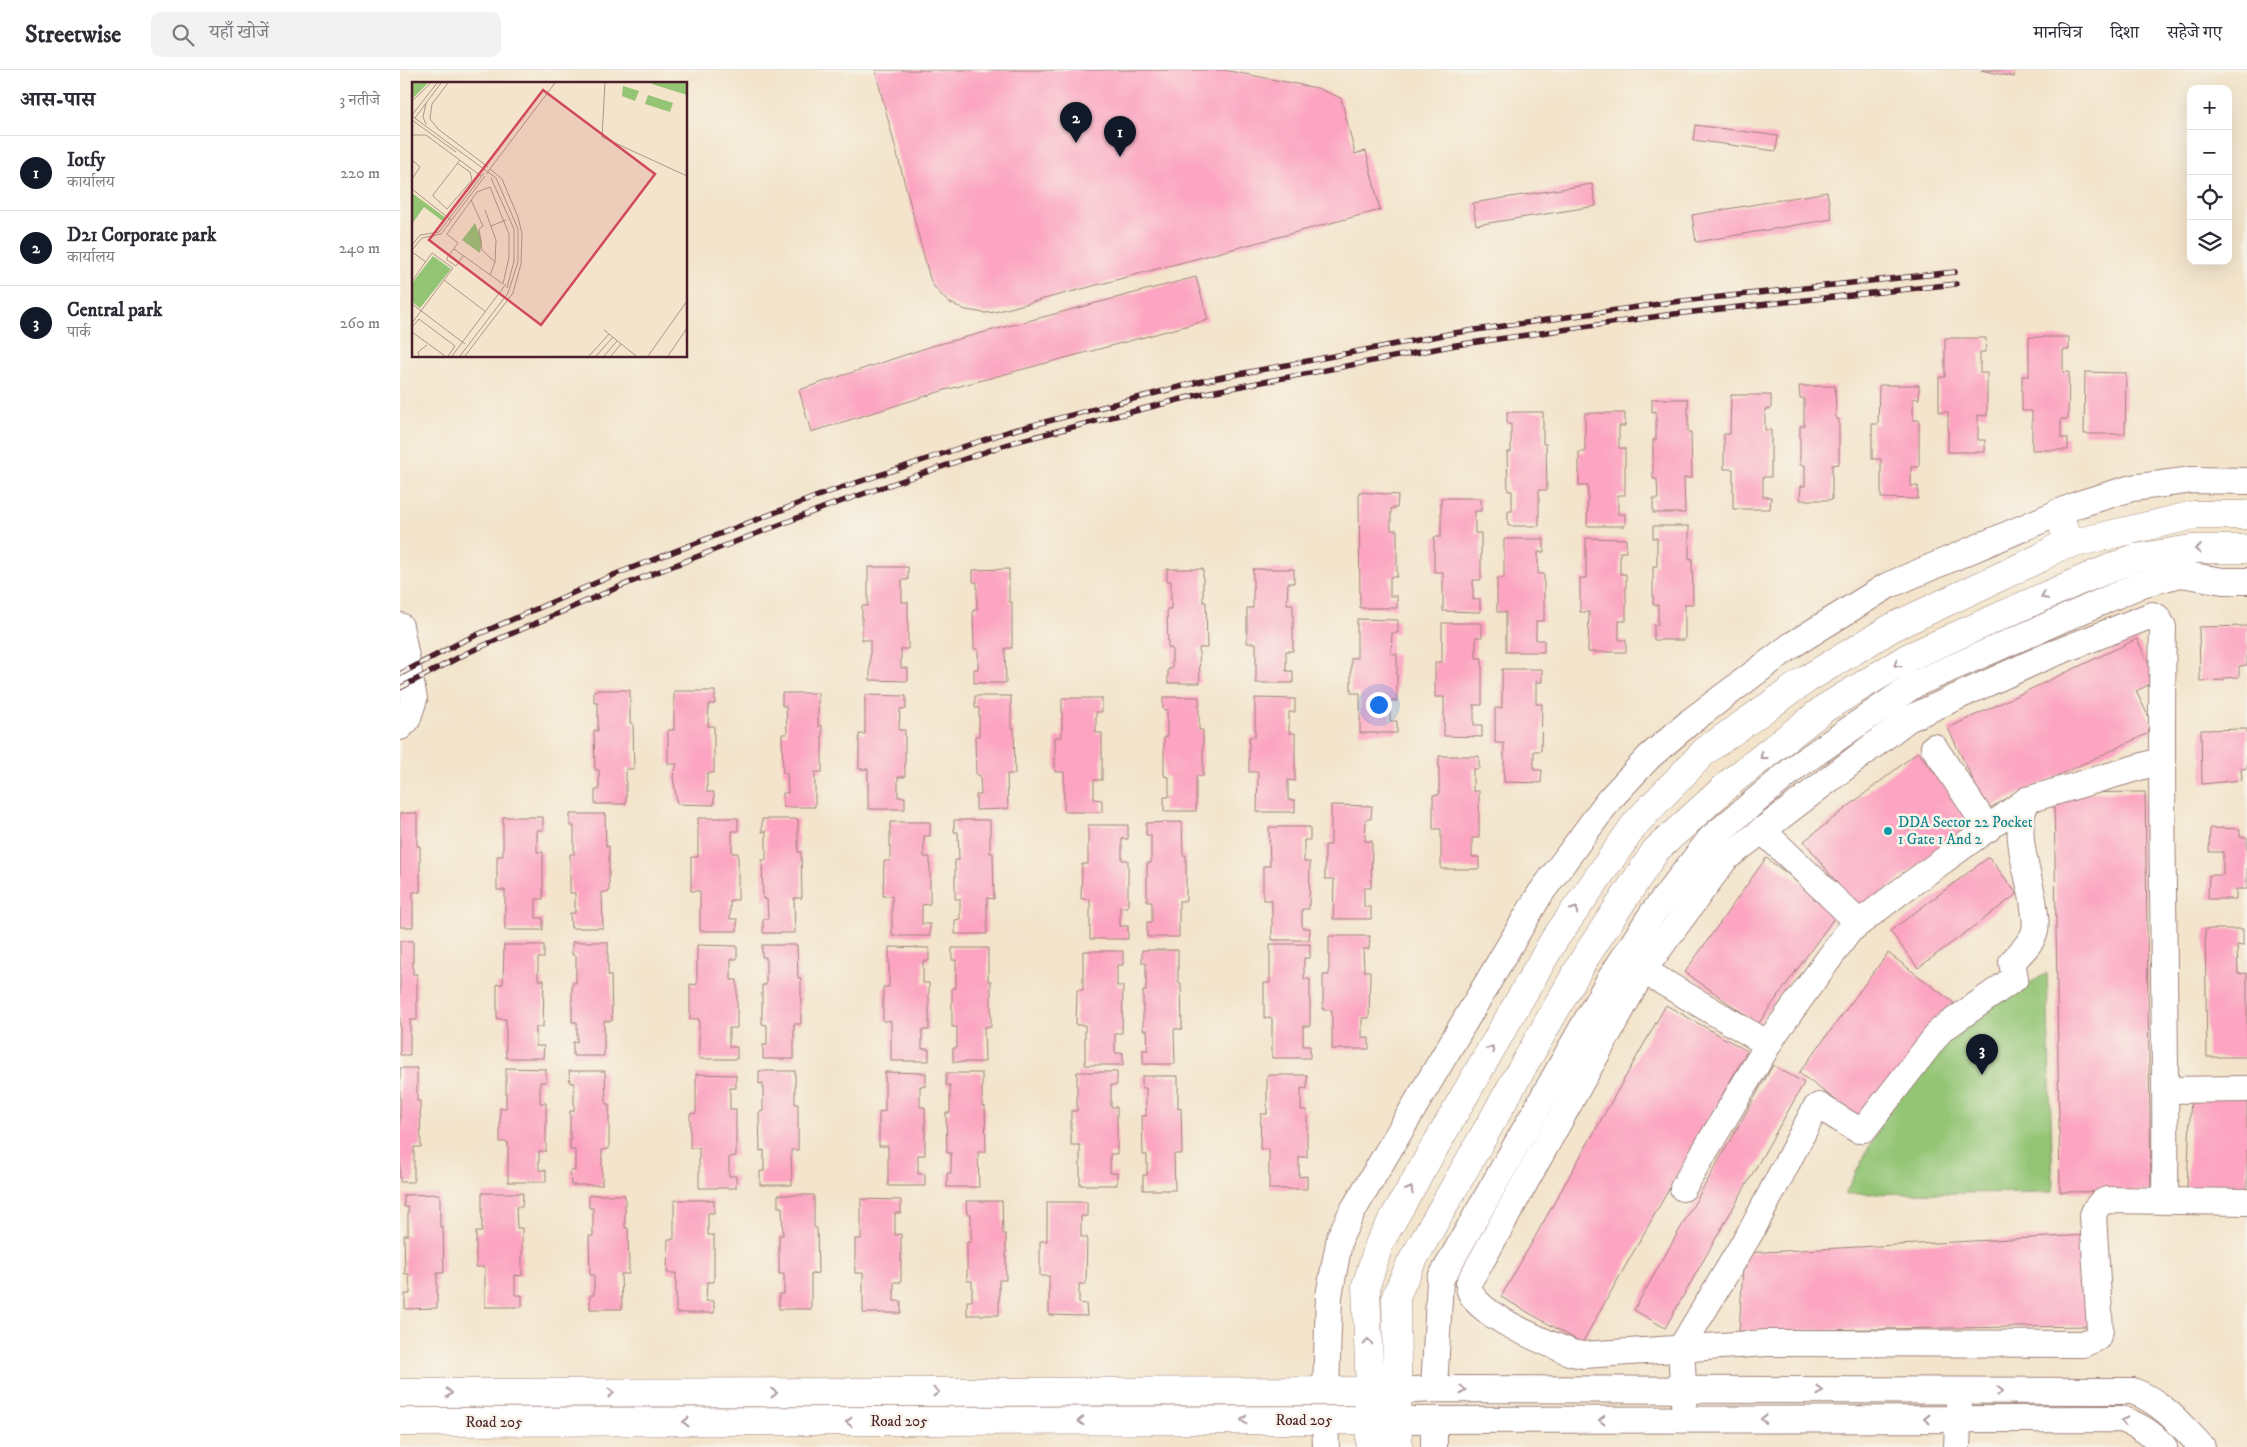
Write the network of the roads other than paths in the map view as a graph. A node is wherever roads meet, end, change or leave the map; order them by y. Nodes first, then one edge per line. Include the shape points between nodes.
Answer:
1 (2247, 481) edge
2 (2058, 513) junction
3 (2247, 515) edge
4 (2070, 544) junction
5 (2247, 549) edge
6 (2135, 558) junction
7 (2247, 581) edge
8 (2142, 584) junction
9 (2152, 615) junction
10 (400, 626) edge
11 (400, 727) edge
12 (1934, 747) dead end
13 (2160, 761) junction
14 (2027, 800) junction
15 (1988, 829) junction
16 (1762, 830) junction
17 (1859, 923) junction
18 (1596, 940) junction
19 (1633, 964) junction
20 (1768, 1044) junction
21 (2247, 1089) edge
22 (2166, 1090) junction
23 (1683, 1188) dead end
24 (2165, 1201) junction
25 (2247, 1202) edge
26 (1681, 1348) junction
27 (1434, 1389) junction
28 (1326, 1390) junction
29 (1370, 1391) junction
30 (1397, 1391) junction
31 (1683, 1391) junction
32 (1960, 1391) junction
33 (400, 1393) edge
34 (1685, 1419) junction
35 (1958, 1419) junction
36 (1325, 1420) junction
37 (1370, 1420) junction
38 (1398, 1420) junction
39 (1434, 1420) junction
40 (400, 1422) edge
41 (1326, 1447) edge
42 (1370, 1447) edge
43 (1398, 1447) edge
44 (1434, 1447) edge
45 (1957, 1447) edge
46 (2164, 1447) edge
47 (2202, 1447) edge

1 - 2 street via 2164,482 2132,488
2 - 4 main road
2 - 28 street via 1887,586 1792,645 1691,721 1650,757 1609,800 1540,894 1340,1237 1329,1296
3 - 4 main road via 2194,515
29 -> 4 main road via 1366,1286 1380,1242 1554,940 1636,823 1705,751 1806,679 1893,626
5 -> 6 main road via 2191,548
6 - 8 street
6 -> 18 main road via 1909,657 1825,708 1732,781 1656,850
7 - 8 street via 2223,581 2181,574
8 - 9 street
8 - 19 street via 1915,684 1797,766 1711,838 1652,914
9 - 13 street via 2163,627
9 - 16 street via 2045,657 1908,720
10 - 11 street via 414,699 408,720
12 - 15 street
13 - 14 street
13 - 22 street
14 - 15 street
14 - 26 street via 2020,831 2035,930 2031,940 2012,962 2015,978 1941,1030 1864,1129 1858,1130 1819,1106 1816,1108 1753,1228
15 - 17 street
16 - 17 street
16 - 19 street via 1725,859
17 - 20 street via 1849,931
18 - 19 street
18 - 30 main road via 1410,1265 1396,1296
19 - 20 street
19 - 26 street via 1468,1283 1468,1290 1471,1297 1502,1321 1572,1353 1593,1355
19 - 27 street via 1440,1280
20 - 23 street
21 - 22 street
22 - 24 street
24 - 25 street
24 - 26 street via 2107,1200 2095,1208 2100,1330 2091,1342 1767,1343
26 - 31 street
27 - 30 street
27 -> 31 street
28 - 29 main road, Road 205
33 -> 28 main road, Road 205
29 - 30 main road, Road 205
29 - 37 main road
30 - 38 main road
31 -> 32 street
31 - 34 street
32 - 35 street
32 -> 47 street via 2133,1391 2149,1397 2169,1412
35 -> 34 street
34 -> 39 street
35 - 45 street
46 -> 35 street via 2139,1426 2121,1419
36 - 37 main road, Road 205
36 -> 40 main road, Road 205
36 - 41 street
37 - 38 main road, Road 205
37 - 42 main road
38 - 39 street
38 - 43 main road
39 - 44 street

